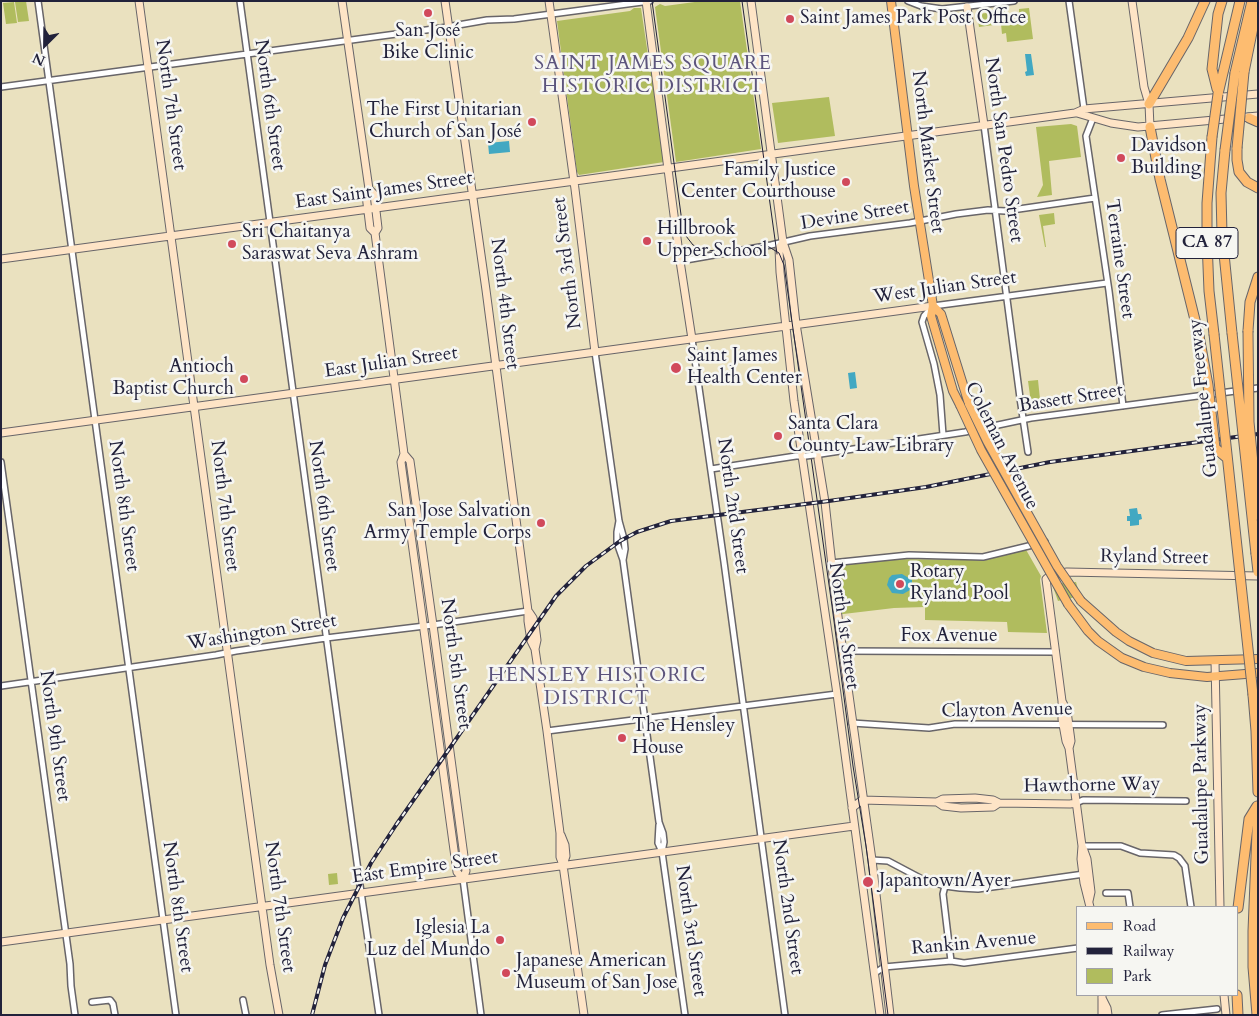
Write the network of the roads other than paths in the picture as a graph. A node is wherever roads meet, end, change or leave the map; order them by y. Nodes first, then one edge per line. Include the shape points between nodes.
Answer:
1 (38, 1) edge
2 (139, 1) edge
3 (240, 1) edge
4 (342, 1) edge
5 (445, 1) edge
6 (549, 1) edge
7 (648, 1) edge
8 (751, 1) edge
9 (891, 1) edge
10 (908, 1) edge
11 (1014, 1) edge
12 (1069, 1) edge
13 (1132, 1) edge
14 (1205, 1) edge
15 (1222, 1) edge
16 (1240, 1) edge
17 (1252, 1) edge
18 (1256, 1) edge
19 (967, 4) edge
20 (551, 15) junction
21 (449, 26) junction
22 (348, 41) junction
23 (248, 54) junction
24 (149, 67) junction
25 (1239, 72) junction
26 (1217, 73) junction
27 (49, 80) junction
28 (1, 87) edge
29 (1258, 94) edge
30 (1149, 104) junction
31 (1098, 108) junction
32 (1080, 111) junction
33 (1253, 117) edge
34 (1094, 118) junction
35 (1258, 122) edge
36 (984, 125) junction
37 (1150, 126) junction
38 (909, 136) junction
39 (772, 155) junction
40 (669, 169) junction
41 (574, 182) junction
42 (1258, 188) edge
43 (472, 196) junction
44 (1095, 198) junction
45 (372, 210) junction
46 (996, 210) junction
47 (920, 221) junction
48 (269, 223) junction
49 (171, 236) junction
50 (783, 242) junction
51 (72, 250) junction
52 (1, 259) edge
53 (680, 261) junction
54 (1258, 277) edge
55 (1108, 283) junction
56 (1006, 296) junction
57 (933, 306) junction
58 (796, 324) junction
59 (786, 325) junction
60 (692, 339) junction
61 (595, 352) junction
62 (496, 366) junction
63 (394, 379) junction
64 (1258, 388) edge
65 (293, 393) junction
66 (195, 406) junction
67 (1123, 406) junction
68 (95, 419) junction
69 (1024, 420) junction
70 (1, 433) edge
71 (944, 436) junction
72 (1028, 452) dead end
73 (404, 454) junction
74 (816, 454) junction
75 (804, 456) junction
76 (1227, 458) junction
77 (1, 462) edge
78 (711, 469) junction
79 (1258, 515) edge
80 (1045, 542) dead end
81 (1034, 544) junction
82 (1257, 551) edge
83 (831, 563) junction
84 (1258, 572) edge
85 (1051, 575) junction
86 (1258, 576) edge
87 (528, 611) junction
88 (433, 625) junction
89 (423, 626) junction
90 (326, 638) junction
91 (842, 651) junction
92 (1056, 652) junction
93 (227, 653) junction
94 (1258, 659) edge
95 (1215, 661) junction
96 (130, 668) junction
97 (1258, 673) edge
98 (1217, 676) junction
99 (31, 681) junction
100 (1, 686) edge
101 (837, 694) junction
102 (744, 706) junction
103 (645, 719) junction
104 (851, 723) junction
105 (1066, 724) junction
106 (1163, 725) dead end
107 (547, 731) junction
108 (1258, 792) edge
109 (862, 800) junction
110 (1186, 802) dead end
111 (1076, 803) junction
112 (1258, 805) edge
113 (852, 808) junction
114 (854, 826) junction
115 (762, 839) junction
116 (1082, 846) junction
117 (662, 852) junction
118 (872, 860) junction
119 (563, 865) junction
120 (1086, 873) junction
121 (463, 879) junction
122 (945, 886) junction
123 (1106, 893) dead end
124 (362, 894) junction
125 (1090, 904) edge
126 (1130, 906) edge
127 (1191, 906) edge
128 (1220, 906) edge
129 (1238, 906) edge
130 (263, 907) junction
131 (164, 921) junction
132 (66, 933) junction
133 (1, 942) edge
134 (1076, 948) edge
135 (951, 961) junction
136 (884, 967) junction
137 (875, 973) junction
138 (1102, 996) edge
139 (1224, 996) edge
140 (1237, 996) edge
141 (243, 1000) dead end
142 (92, 1002) dead end
143 (1216, 1009) dead end
144 (74, 1015) edge
145 (114, 1015) edge
146 (176, 1015) edge
147 (246, 1015) edge
148 (279, 1015) edge
149 (379, 1015) edge
150 (481, 1015) edge
151 (584, 1015) edge
152 (685, 1015) edge
153 (785, 1015) edge
154 (880, 1015) edge
155 (890, 1015) edge
156 (1102, 1015) edge
157 (1108, 1015) edge
158 (1162, 1015) edge
159 (1226, 1015) edge
160 (1238, 1015) edge
161 (1257, 1015) edge

1 - 27 street, North 8th Street
2 - 24 street, North 7th Street
3 - 23 street, North 6th Street
4 - 22 street, North 5th Street
5 - 21 street, North 4th Street
6 - 20 street, North 3rd Street
7 - 20 street
7 - 40 street, North 2nd Street
8 - 39 street, North 1st Street
9 - 38 main road, North Market Street
10 - 19 street via 936,9
11 - 19 street
12 - 32 street
13 - 30 street
14 - 30 highway via 1188,38
15 - 26 highway via 1212,69
16 - 26 highway
17 - 25 highway, Guadalupe Freeway / CA 87
18 - 25 highway via 1257,8
19 - 36 street, North San Pedro Street
20 - 21 street
20 - 41 street, North 3rd Street
21 - 22 street
21 - 43 street, North 4th Street
22 - 23 street
22 - 45 street, North 5th Street via 369,189 374,194
23 - 24 street
23 - 48 street, North 6th Street
24 - 27 street
24 - 49 street, North 7th Street
25 - 42 highway, bridge via 1237,160 1239,172
25 - 82 highway, Guadalupe Freeway / CA 87, bridge via 1224,150 1222,234
26 - 76 highway, Guadalupe Freeway / CA 87, bridge via 1207,241 1209,291
27 - 28 street
27 - 51 street, North 8th Street
29 - 30 street
30 - 31 street, East Saint James Street
30 - 37 street
31 - 32 street, East Saint James Street
31 - 34 street
32 - 34 street
32 - 36 street, East Saint James Street
33 - 35 highway
33 - 37 street
34 - 37 street via 1130,126
34 - 44 street, Terraine Street via 1086,136
36 - 38 street, East Saint James Street
36 - 46 street, North San Pedro Street
37 - 76 highway, bridge via 1199,336 1215,448
38 - 39 street, East Saint James Street
38 - 47 main road, North Market Street
39 - 40 street, East Saint James Street
39 - 50 street, North 1st Street
40 - 41 street, East Saint James Street
40 - 53 street, North 2nd Street
41 - 43 street, East Saint James Street
41 - 61 street, North 3rd Street
43 - 45 street, East Saint James Street
43 - 62 street, North 4th Street
44 - 46 street, Devine Street
44 - 55 street, Terraine Street
45 - 48 street, East Saint James Street
45 - 63 street, North 5th Street via 378,228 375,233
46 - 47 street, Devine Street
46 - 56 street, North San Pedro Street
47 - 50 street, Devine Street
47 - 57 main road, North Market Street
48 - 49 street, East Saint James Street
48 - 65 street, North 6th Street
49 - 51 street, East Saint James Street
49 - 66 street, North 7th Street
50 - 53 street, Devine Street
50 - 58 street, North 1st Street via 789,260
50 - 59 street, North 1st Street via 779,253
51 - 52 street, East Saint James Street
51 - 68 street, North 8th Street
53 - 60 street, North 2nd Street
54 - 79 highway, bridge via 1250,302 1248,331 1249,422
55 - 56 street, West Julian Street
55 - 67 street, Terraine Street
56 - 57 street, West Julian Street
56 - 69 street, North San Pedro Street
57 - 58 street, West Julian Street
57 - 71 street via 922,322 940,395
57 - 95 main road, Coleman Avenue, bridge via 941,314 969,404 987,441 1057,566 1081,601 1104,624 1142,648 1170,658
57 - 98 main road, Coleman Avenue, bridge via 931,316 953,391 981,450 1068,604 1088,631 1122,658 1144,667 1170,673
58 - 59 street, West Julian Street
58 - 74 street, North 1st Street
59 - 60 street, East Julian Street
59 - 75 street, North 1st Street
60 - 61 street, East Julian Street
60 - 78 street, North 2nd Street
61 - 62 street, East Julian Street
61 - 103 street, North 3rd Street via 624,539 623,560
62 - 63 street, East Julian Street
62 - 87 street, North 4th Street
63 - 65 street, East Julian Street
63 - 73 street, North 5th Street
64 - 67 street, Bassett Street
65 - 66 street, East Julian Street
65 - 90 street, North 6th Street
66 - 68 street, East Julian Street
66 - 93 street, North 7th Street
67 - 69 street, Bassett Street
68 - 70 street, East Julian Street
68 - 96 street, North 8th Street
69 - 71 street, Bassett Street
69 - 72 street, North San Pedro Street
71 - 74 street, Bassett Street
73 - 88 street, North 5th Street via 410,461
73 - 89 street, North 5th Street via 401,462
74 - 75 street, Bassett Street, bridge
74 - 83 street, North 1st Street
75 - 78 street, Bassett Street
75 - 101 street, North 1st Street
76 - 108 highway, Guadalupe Freeway / CA 87, bridge via 1253,695
77 - 99 street, North 9th Street
78 - 102 street, North 2nd Street
80 - 81 street
81 - 83 street via 983,557 909,555
81 - 85 street
82 - 84 highway, Guadalupe Freeway / CA 87
83 - 91 street, North 1st Street
85 - 86 street, Ryland Street via 1067,572
85 - 92 street via 1046,579
87 - 88 street, Washington Street
87 - 107 street, North 4th Street
88 - 89 street, Washington Street
88 - 121 street, North 5th Street via 466,871
89 - 90 street, Washington Street
89 - 121 street, North 5th Street via 457,872
90 - 93 street, Washington Street
90 - 124 street, North 6th Street
91 - 92 street, Fox Avenue
91 - 104 street, North 1st Street
92 - 105 street via 1061,709
93 - 96 street, Washington Street
93 - 130 street, North 7th Street
94 - 95 main road, Coleman Avenue
95 - 98 street, Guadalupe Parkway
96 - 99 street, Washington Street
96 - 131 street, North 8th Street
97 - 98 main road, Coleman Avenue
98 - 128 street, Guadalupe Parkway
99 - 100 street, Washington Street
99 - 132 street, North 9th Street
101 - 102 street
101 - 113 street, North 1st Street
102 - 103 street
102 - 115 street, North 2nd Street
103 - 107 street
103 - 117 street, North 3rd Street via 659,822 657,835
104 - 105 street, Clayton Avenue via 924,728 955,724
104 - 109 street, North 1st Street
105 - 106 street, Clayton Avenue
105 - 111 street
107 - 119 street, North 4th Street
109 - 111 street, Hawthorne Way via 937,802 975,798 999,803
109 - 113 street
109 - 118 street, North 1st Street
110 - 111 street, Hawthorne Way via 1083,800
111 - 116 street
112 - 129 highway via 1249,818
112 - 161 highway via 1253,931
113 - 114 street, North 1st Street
114 - 115 street, East Empire Street
114 - 137 street, North 1st Street
115 - 117 street, East Empire Street
115 - 153 street, North 2nd Street
116 - 120 street via 1081,859
116 - 127 street via 1121,846 1140,853 1174,855 1185,866
117 - 119 street, East Empire Street
117 - 152 street, North 3rd Street
118 - 122 street via 888,861 922,879
118 - 136 street, North 1st Street
119 - 121 street, East Empire Street
119 - 151 street, North 4th Street
120 - 122 street via 978,889
120 - 125 street via 1085,891
121 - 124 street, East Empire Street
121 - 150 street, North 5th Street
122 - 135 street via 943,894
123 - 126 street via 1128,892
124 - 130 street, East Empire Street
124 - 149 street, North 6th Street
130 - 131 street, East Empire Street
130 - 148 street, North 7th Street
131 - 132 street, East Empire Street
131 - 146 street, North 8th Street
132 - 133 street, East Empire Street
132 - 144 street, North 9th Street
134 - 135 street, Rankin Avenue via 964,963
135 - 136 street, Rankin Avenue
136 - 137 street, Rankin Avenue
136 - 155 street, North 1st Street
137 - 154 street, North 1st Street
138 - 156 street
138 - 157 street
139 - 159 street
140 - 160 highway
141 - 147 street
142 - 145 street via 110,1000
143 - 158 street

